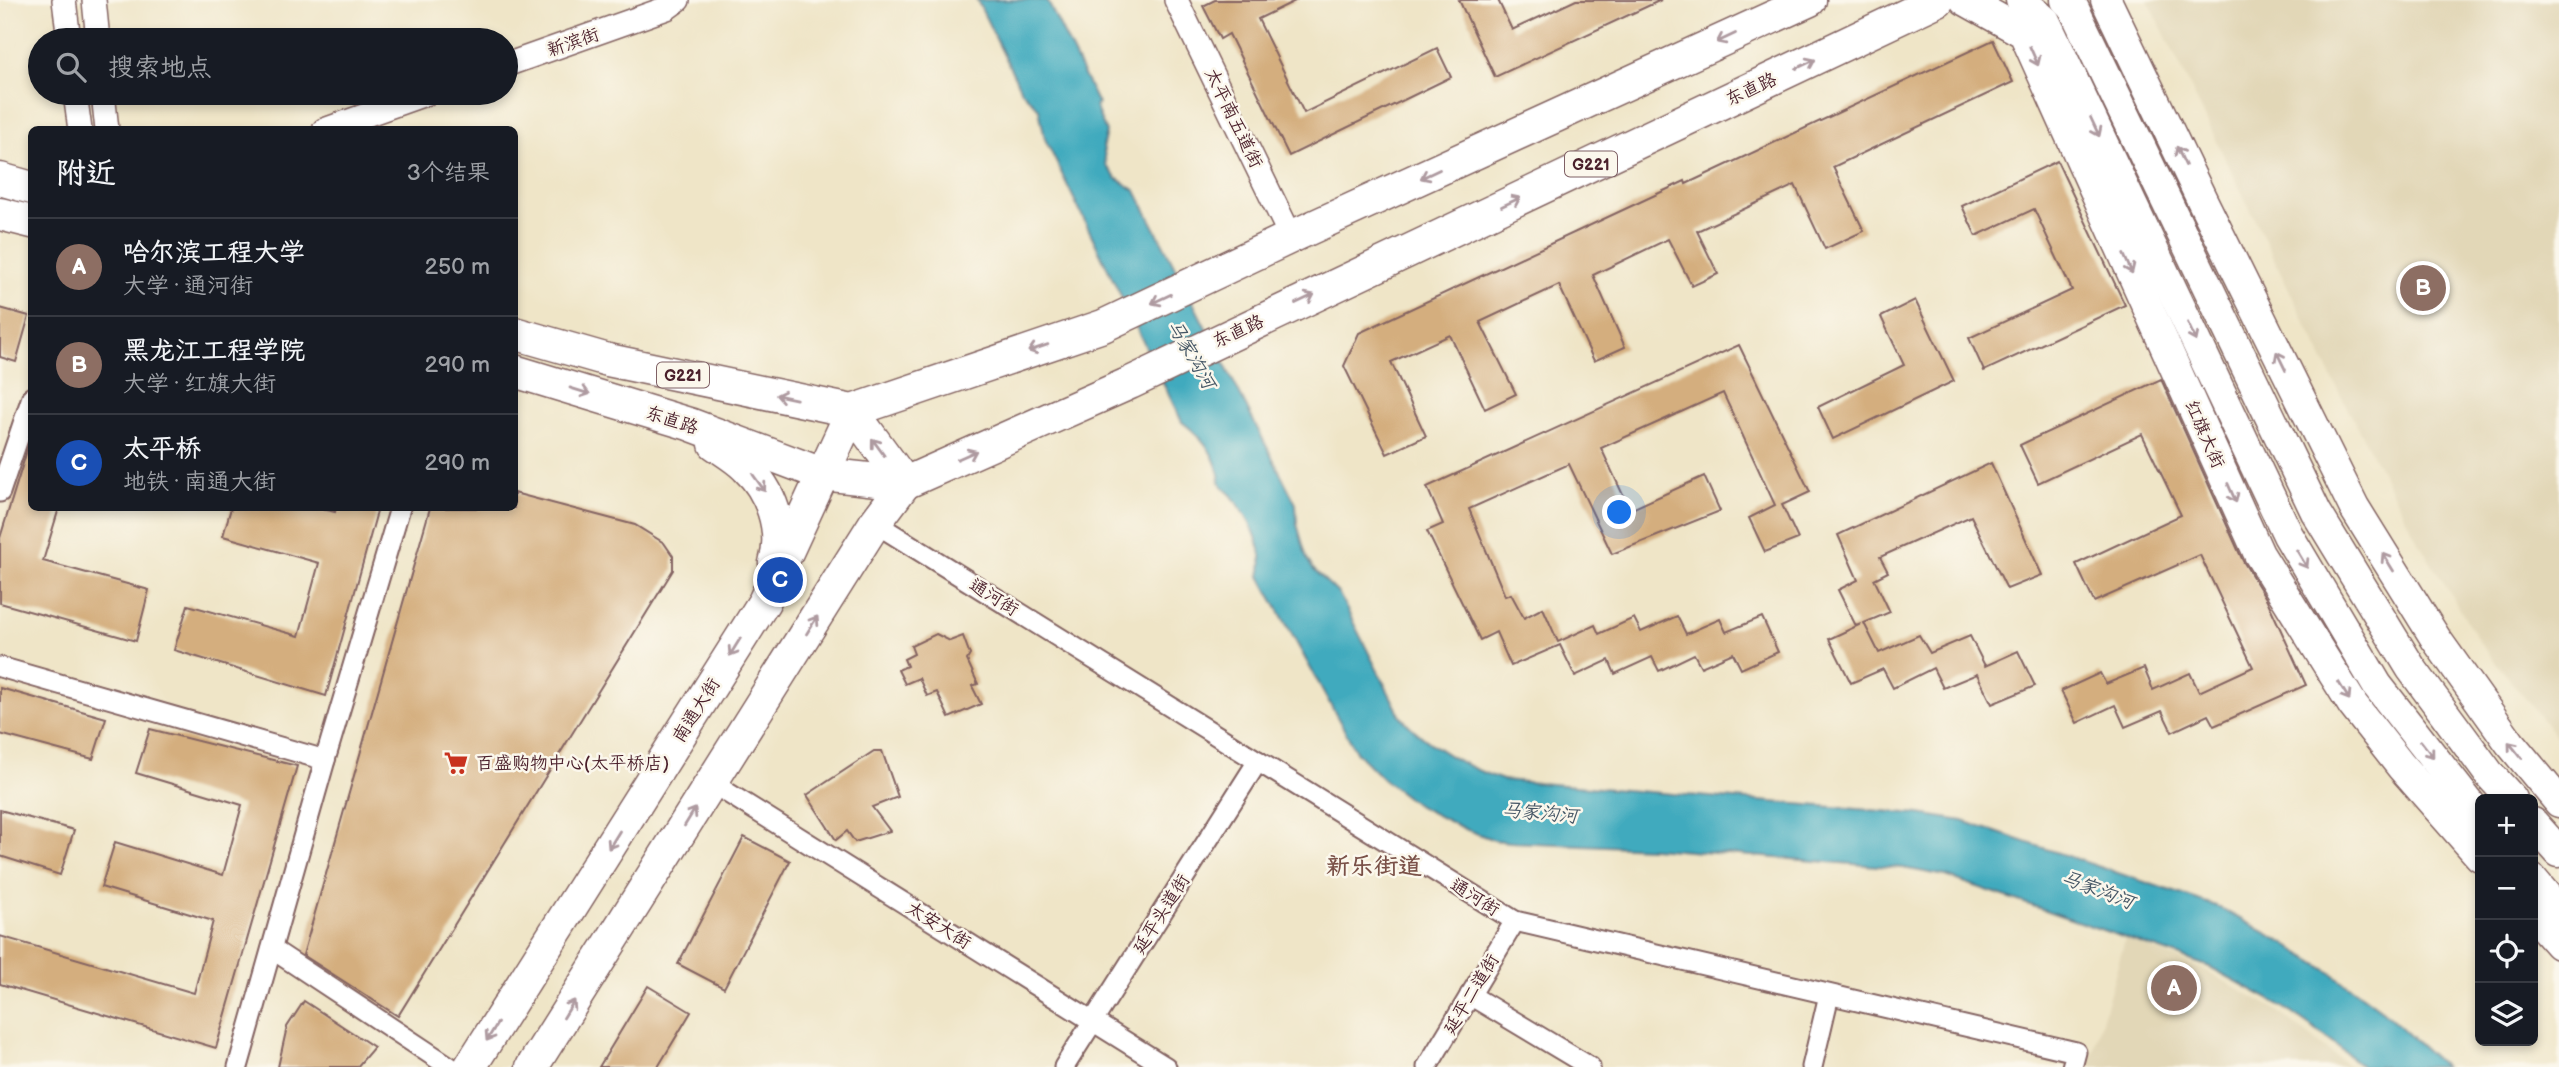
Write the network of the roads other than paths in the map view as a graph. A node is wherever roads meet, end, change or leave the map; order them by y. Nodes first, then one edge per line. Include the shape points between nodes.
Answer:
1 (64, 0) edge
2 (93, 0) edge
3 (678, 0) edge
4 (1176, 0) edge
5 (1810, 0) edge
6 (1938, 0) edge
7 (1965, 0) edge
8 (2021, 0) edge
9 (2106, 0) edge
10 (2070, 4) edge
11 (68, 28) edge
12 (96, 28) edge
13 (518, 61) edge
14 (77, 105) edge
15 (104, 105) edge
16 (394, 105) edge
17 (79, 126) edge
18 (107, 126) edge
19 (335, 126) edge
20 (0, 179) edge
21 (28, 187) edge
22 (0, 214) edge
23 (28, 221) edge
24 (1291, 237) junction
25 (518, 334) edge
26 (518, 372) edge
27 (28, 409) edge
28 (852, 411) junction
29 (689, 424) junction
30 (822, 474) junction
31 (905, 483) junction
32 (0, 492) edge
33 (399, 511) edge
34 (876, 523) junction
35 (764, 602) junction
36 (0, 667) edge
37 (325, 760) junction
38 (1258, 761) junction
39 (712, 783) junction
40 (2507, 794) edge
41 (2559, 802) edge
42 (2475, 811) edge
43 (2538, 829) edge
44 (2475, 850) edge
45 (2559, 852) edge
46 (2538, 886) edge
47 (2559, 911) edge
48 (2537, 920) edge
49 (1515, 921) junction
50 (2559, 944) edge
51 (272, 949) junction
52 (1470, 995) junction
53 (1829, 995) junction
54 (1093, 1021) junction
55 (1558, 1059) edge
56 (2074, 1060) edge
57 (238, 1067) edge
58 (450, 1067) edge
59 (470, 1067) edge
60 (532, 1067) edge
61 (1064, 1067) edge
62 (1166, 1067) edge
63 (1427, 1067) edge
64 (1590, 1067) edge
65 (1812, 1067) edge

1 - 11 street
2 - 12 street
3 - 13 street, 新滨街 via 667,8
4 - 24 street, 太平南五道街
5 -> 24 highway
31 -> 6 highway, 东直路 / G221 via 1130,383
7 -> 44 main road, 红旗大街 via 2024,33 2259,554 2353,705
8 -> 42 main road, 红旗大街 via 2045,20 2288,535 2378,685
41 -> 9 main road via 2435,639 2354,507
10 - 40 main road via 2316,512 2411,668
14 - 17 street
15 - 18 street
16 - 19 street
20 - 21 highway
22 - 23 highway
24 -> 28 highway via 1103,326
28 -> 25 highway, G221 via 608,360
26 -> 29 highway, 东直路
27 - 32 street
28 - 30 highway, 南通大街
31 -> 28 highway
29 - 30 highway, 东直路
29 -> 35 highway via 747,467 767,495 778,523 779,550
30 - 31 highway, 东直路
30 - 35 highway, 南通大街
31 - 34 highway
33 - 37 street
34 - 38 street, 通河街
39 -> 34 highway
35 -> 59 highway, 南通大街
36 - 37 street
37 - 51 street
38 - 49 street, 通河街
38 - 54 street, 延平头道街
39 - 54 street, 太安大街
60 -> 39 highway
43 - 45 main road
46 - 47 main road
48 - 50 main road
49 - 52 street, 延平二道街
49 - 53 street, 通河街
51 - 57 street
51 - 58 street
52 - 55 street
52 - 63 street, 延平二道街
53 - 56 street, 通河街
53 - 65 street
54 - 61 street, 延平头道街
54 - 62 street, 太安大街
55 - 64 street

